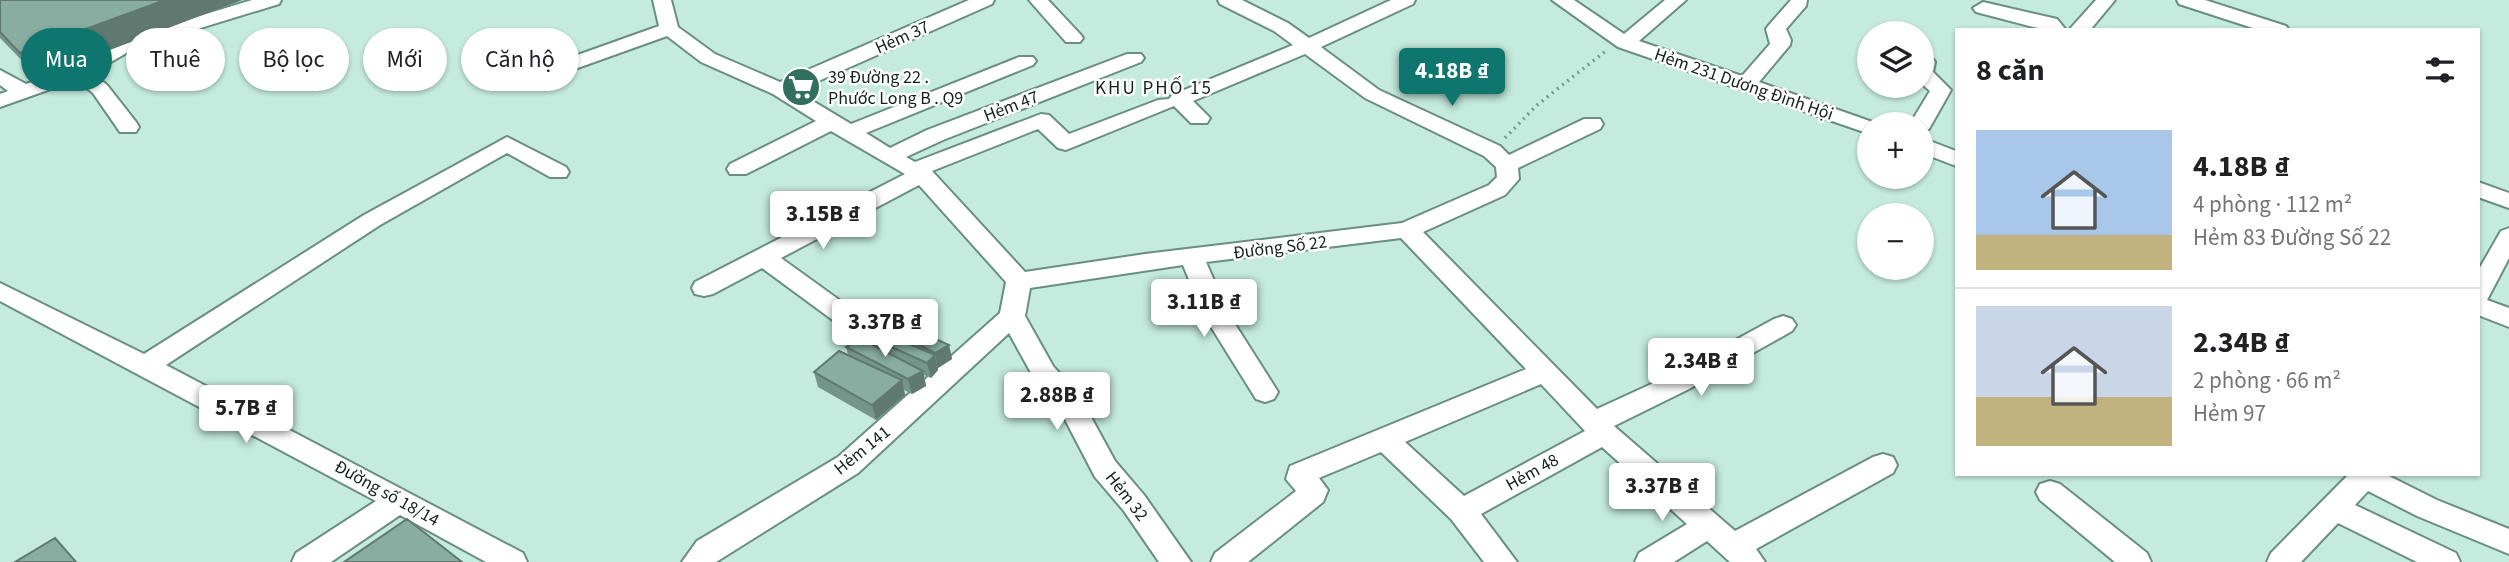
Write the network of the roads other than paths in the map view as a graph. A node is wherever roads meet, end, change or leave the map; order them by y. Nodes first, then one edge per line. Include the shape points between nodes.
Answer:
1 (272, 0) edge
2 (662, 0) edge
3 (985, 0) edge
4 (1038, 0) edge
5 (1227, 0) edge
6 (1406, 0) edge
7 (1561, 0) edge
8 (1677, 0) edge
9 (2106, 0) edge
10 (2186, 0) edge
11 (1799, 2) dead end
12 (1983, 8) dead end
13 (2054, 28) edge
14 (2081, 28) edge
15 (2273, 28) edge
16 (670, 29) junction
17 (1073, 38) dead end
18 (1622, 42) junction
19 (1306, 47) junction
20 (112, 53) edge
21 (1134, 58) dead end
22 (579, 61) edge
23 (1026, 61) dead end
24 (0, 76) edge
25 (1934, 84) edge
26 (1746, 85) junction
27 (780, 90) junction
28 (101, 91) edge
29 (24, 92) joint
30 (0, 102) edge
31 (1165, 104) dead end
32 (1928, 112) edge
33 (1199, 118) dead end
34 (1857, 122) edge
35 (1591, 124) dead end
36 (128, 127) dead end
37 (841, 127) junction
38 (1934, 150) edge
39 (889, 157) junction
40 (1499, 158) junction
41 (1955, 159) edge
42 (738, 169) dead end
43 (558, 172) dead end
44 (918, 172) junction
45 (2480, 190) edge
46 (2509, 201) edge
47 (1407, 230) junction
48 (2509, 236) edge
49 (764, 257) junction
50 (1192, 258) junction
51 (1019, 281) junction
52 (704, 288) dead end
53 (2480, 290) edge
54 (5, 299) edge
55 (2480, 307) edge
56 (1012, 316) junction
57 (2509, 318) edge
58 (1783, 325) dead end
59 (858, 326) dead end
60 (145, 366) junction
61 (1545, 372) junction
62 (1265, 392) dead end
63 (1599, 428) junction
64 (1386, 440) junction
65 (1883, 465) dead end
66 (2366, 476) edge
67 (2050, 492) dead end
68 (400, 500) junction
69 (2337, 509) junction
70 (1461, 511) junction
71 (1707, 526) junction
72 (2509, 542) edge
73 (1742, 555) edge
74 (307, 562) edge
75 (512, 562) edge
76 (697, 562) edge
77 (1176, 562) edge
78 (1226, 562) edge
79 (1502, 562) edge
80 (1650, 562) edge
81 (2136, 562) edge
82 (2282, 562) edge
83 (2445, 562) edge

1 - 20 street via 128,44
2 - 16 street
3 - 27 street, Hẻm 37
4 - 17 street
5 - 19 street via 1281,27
6 - 19 street
7 - 18 street, Hẻm 231 Dương Đình Hội
8 - 18 street
9 - 14 street
10 - 15 street
11 - 26 street via 1776,29 1780,45
12 - 13 street via 2050,23
16 - 22 street
16 - 27 street via 708,58
18 - 26 street, Hẻm 231 Dương Đình Hội
19 - 33 street via 1179,99
19 - 40 street via 1372,94
21 - 39 street, Hẻm 47
23 - 37 street
24 - 29 street
25 - 32 street via 1941,90
26 - 34 street, Hẻm 231 Dương Đình Hội
27 - 37 street
28 - 36 street
29 - 30 street
31 - 44 street via 1066,143 1041,120
35 - 40 street
37 - 39 street
37 - 42 street
38 - 41 street
39 - 44 street
40 - 47 street, Đường Số 22 via 1508,179 1497,190
43 - 60 street via 507,144 372,220
44 - 49 street
44 - 51 street
45 - 46 street
47 - 50 street, Đường Số 22
47 - 61 street
48 - 53 street
49 - 52 street
49 - 59 street
50 - 51 street, Đường Số 22
50 - 62 street via 1216,314
51 - 56 street
54 - 60 street, Đường số 18/14
55 - 57 street
56 - 76 street, Hẻm 141 via 848,465 708,550
56 - 77 street, Hẻm 32 via 1044,373 1069,402 1105,468
58 - 63 street, Hẻm 48
60 - 68 street, Đường số 18/14
61 - 63 street
61 - 64 street
63 - 70 street, Hẻm 48
63 - 71 street
64 - 70 street
64 - 78 street via 1300,474 1313,494
65 - 73 street
66 - 69 street
66 - 72 street
67 - 81 street
68 - 74 street
68 - 75 street, Đường số 18/14
69 - 82 street
69 - 83 street
70 - 79 street
71 - 73 street
71 - 80 street

